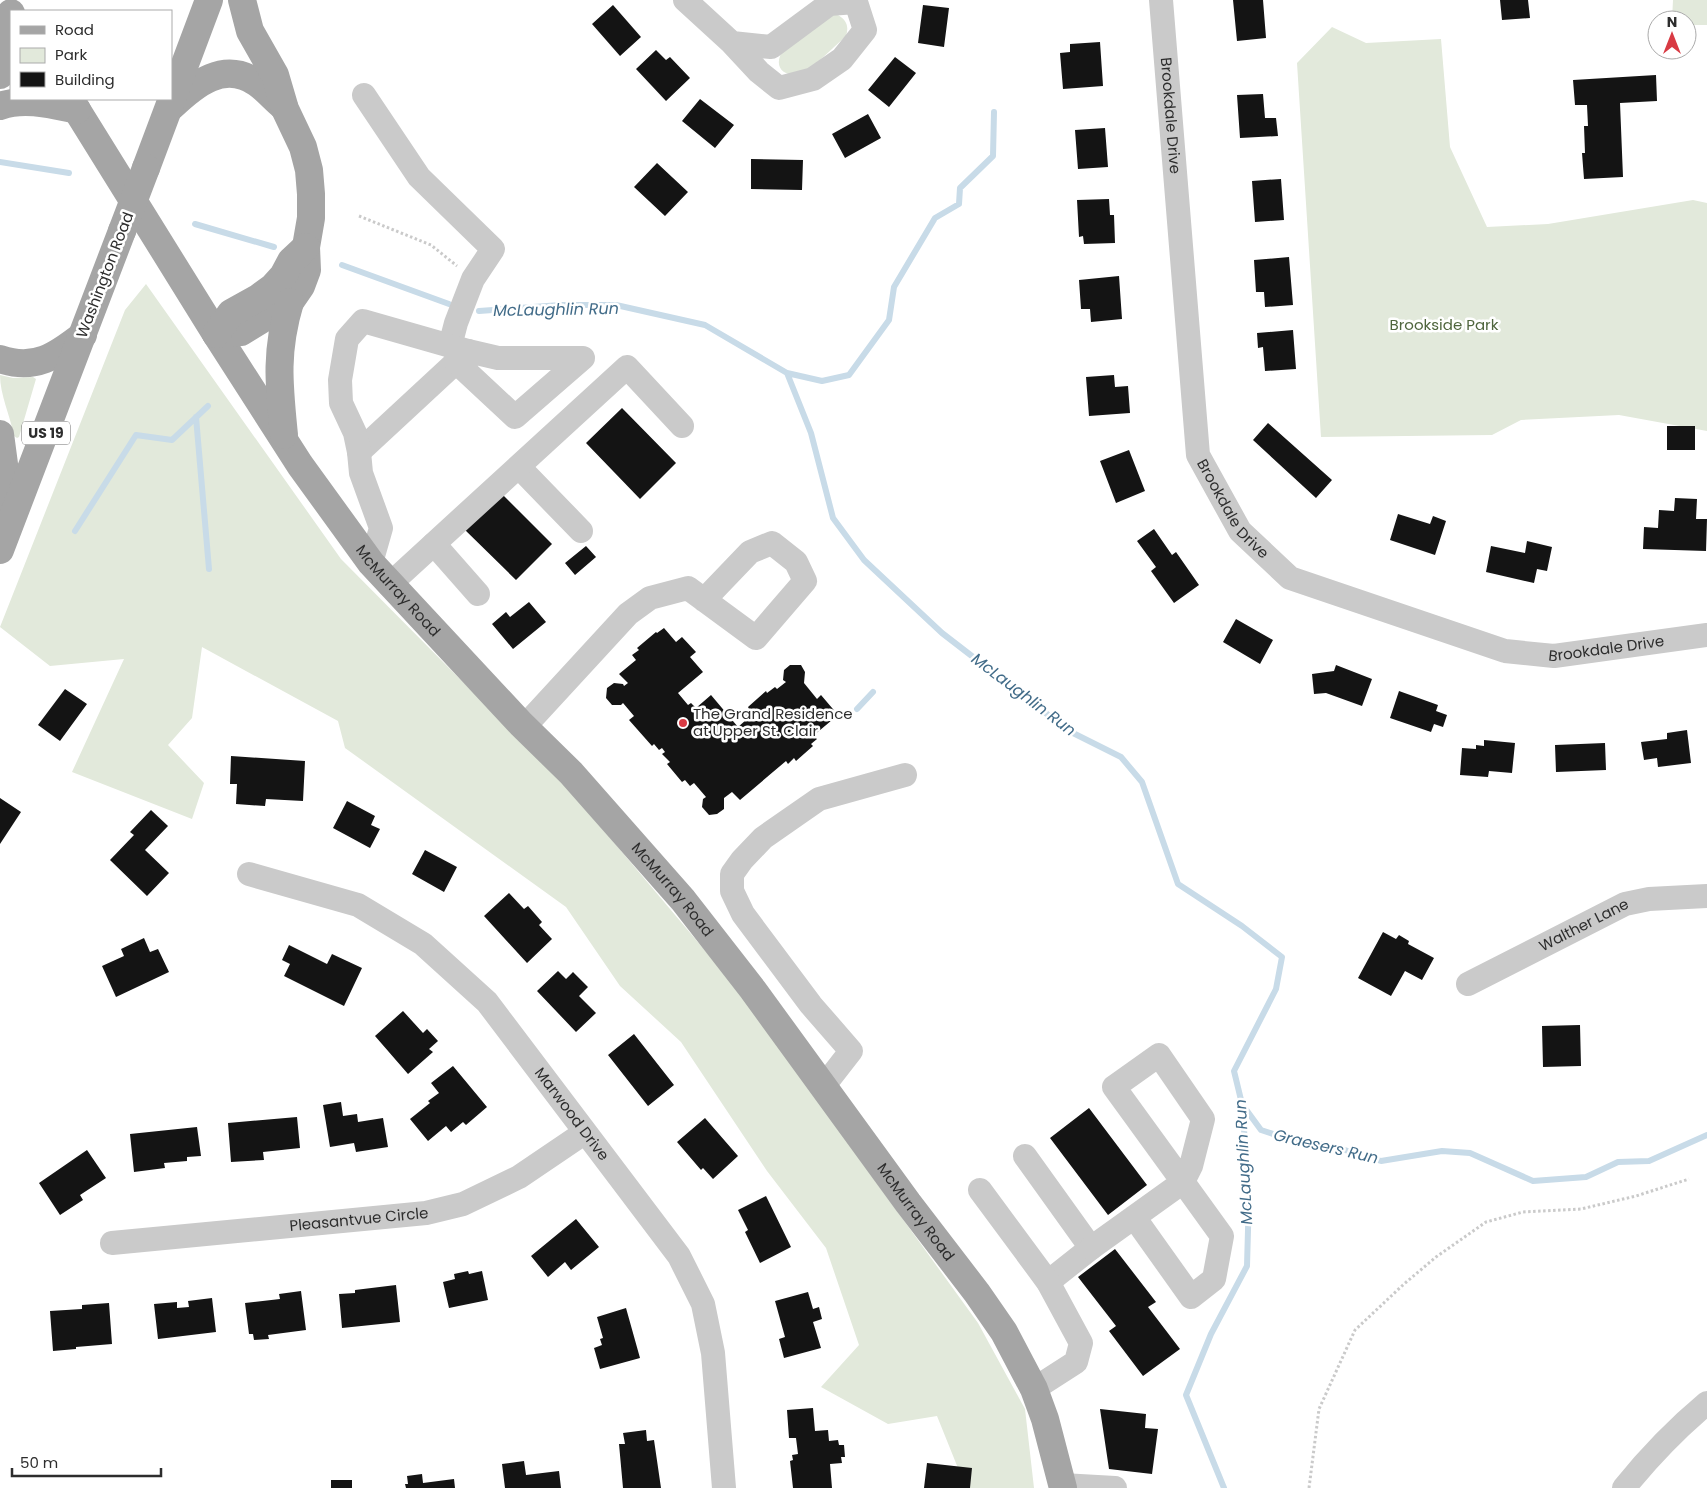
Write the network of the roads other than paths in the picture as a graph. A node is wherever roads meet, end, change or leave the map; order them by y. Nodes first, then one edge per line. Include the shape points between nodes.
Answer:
1 (209, 0) edge
2 (242, 0) edge
3 (685, 0) edge
4 (1161, 0) edge
5 (10, 13) edge
6 (10, 22) edge
7 (0, 32) edge
8 (732, 43) junction
9 (0, 74) edge
10 (364, 95) dead end
11 (172, 99) edge
12 (172, 100) edge
13 (74, 104) edge
14 (0, 106) edge
15 (285, 108) junction
16 (168, 110) junction
17 (306, 247) junction
18 (290, 302) junction
19 (83, 334) junction
20 (216, 334) junction
21 (458, 353) junction
22 (0, 359) edge
23 (682, 426) dead end
24 (0, 434) edge
25 (285, 442) junction
26 (359, 452) junction
27 (519, 467) junction
28 (581, 531) dead end
29 (4, 540) edge
30 (434, 544) junction
31 (371, 563) junction
32 (389, 585) junction
33 (478, 594) dead end
34 (704, 600) dead end
35 (1707, 635) edge
36 (524, 727) junction
37 (905, 775) dead end
38 (249, 874) dead end
39 (1707, 896) edge
40 (1468, 984) dead end
41 (823, 1087) junction
42 (584, 1133) junction
43 (1026, 1156) dead end
44 (1183, 1182) junction
45 (980, 1190) dead end
46 (1134, 1217) junction
47 (112, 1243) dead end
48 (1091, 1248) junction
49 (1048, 1282) junction
50 (1034, 1389) junction
51 (1707, 1403) edge
52 (1063, 1486) edge
53 (724, 1488) edge
54 (1115, 1488) edge
55 (1624, 1488) edge

1 - 11 main road, Washington Road / US 19
2 - 15 main road via 250,31 274,75
3 - 8 street
4 - 35 street, Brookdale Drive via 1198,455 1240,531 1290,578 1505,651 1554,656
5 - 7 main road
6 - 9 main road
8 - 8 street via 779,88 813,79 842,58 865,30 856,2 829,4 771,47
10 - 21 street via 419,177 493,249 473,279 456,323
12 - 16 main road, Washington Road / US 19
13 - 14 main road via 22,102
13 - 20 main road, McMurray Road
15 - 16 main road via 257,83 224,74 201,81
15 - 17 main road via 304,147 309,170 310,218
16 - 19 main road, Washington Road / US 19, bridge
17 - 18 main road via 307,270
17 - 20 main road via 291,261 273,288 231,313
18 - 20 main road via 241,332
18 - 25 main road via 281,338 278,375
19 - 22 main road via 59,353 42,361 20,364
19 - 29 main road, Washington Road / US 19
20 - 25 main road, McMurray Road
21 - 26 street
21 - 26 street via 363,321 347,339 340,380 341,403 355,433
23 - 27 street via 627,367
24 - 29 main road via 4,464
25 - 31 main road, McMurray Road
26 - 31 street via 360,473 381,528
27 - 28 street
27 - 30 street
30 - 32 street
30 - 33 street
31 - 32 main road, McMurray Road
32 - 36 main road, McMurray Road
34 - 36 street via 688,588 650,598 628,614
36 - 41 main road, McMurray Road via 600,804 683,900
37 - 41 street via 819,799 763,838 732,874 732,891 743,914 811,1005 851,1051
38 - 42 street, Marwood Drive via 358,905 423,944 487,1002
39 - 40 street, Walther Lane via 1649,898 1626,904
41 - 50 main road, McMurray Road via 988,1309
42 - 47 street, Pleasantvue Circle via 519,1177 463,1204 426,1213
42 - 53 street, Marwood Drive via 679,1256 703,1304 713,1353
43 - 48 street
44 - 44 street via 1114,1087 1159,1055 1204,1119 1191,1166
44 - 46 street
44 - 46 street via 1222,1236 1214,1279 1191,1297
45 - 49 street
46 - 48 street
48 - 49 street
49 - 50 street via 1081,1343 1076,1362
50 - 52 main road, McMurray Road via 1048,1427
51 - 55 street via 1685,1421
52 - 54 street

